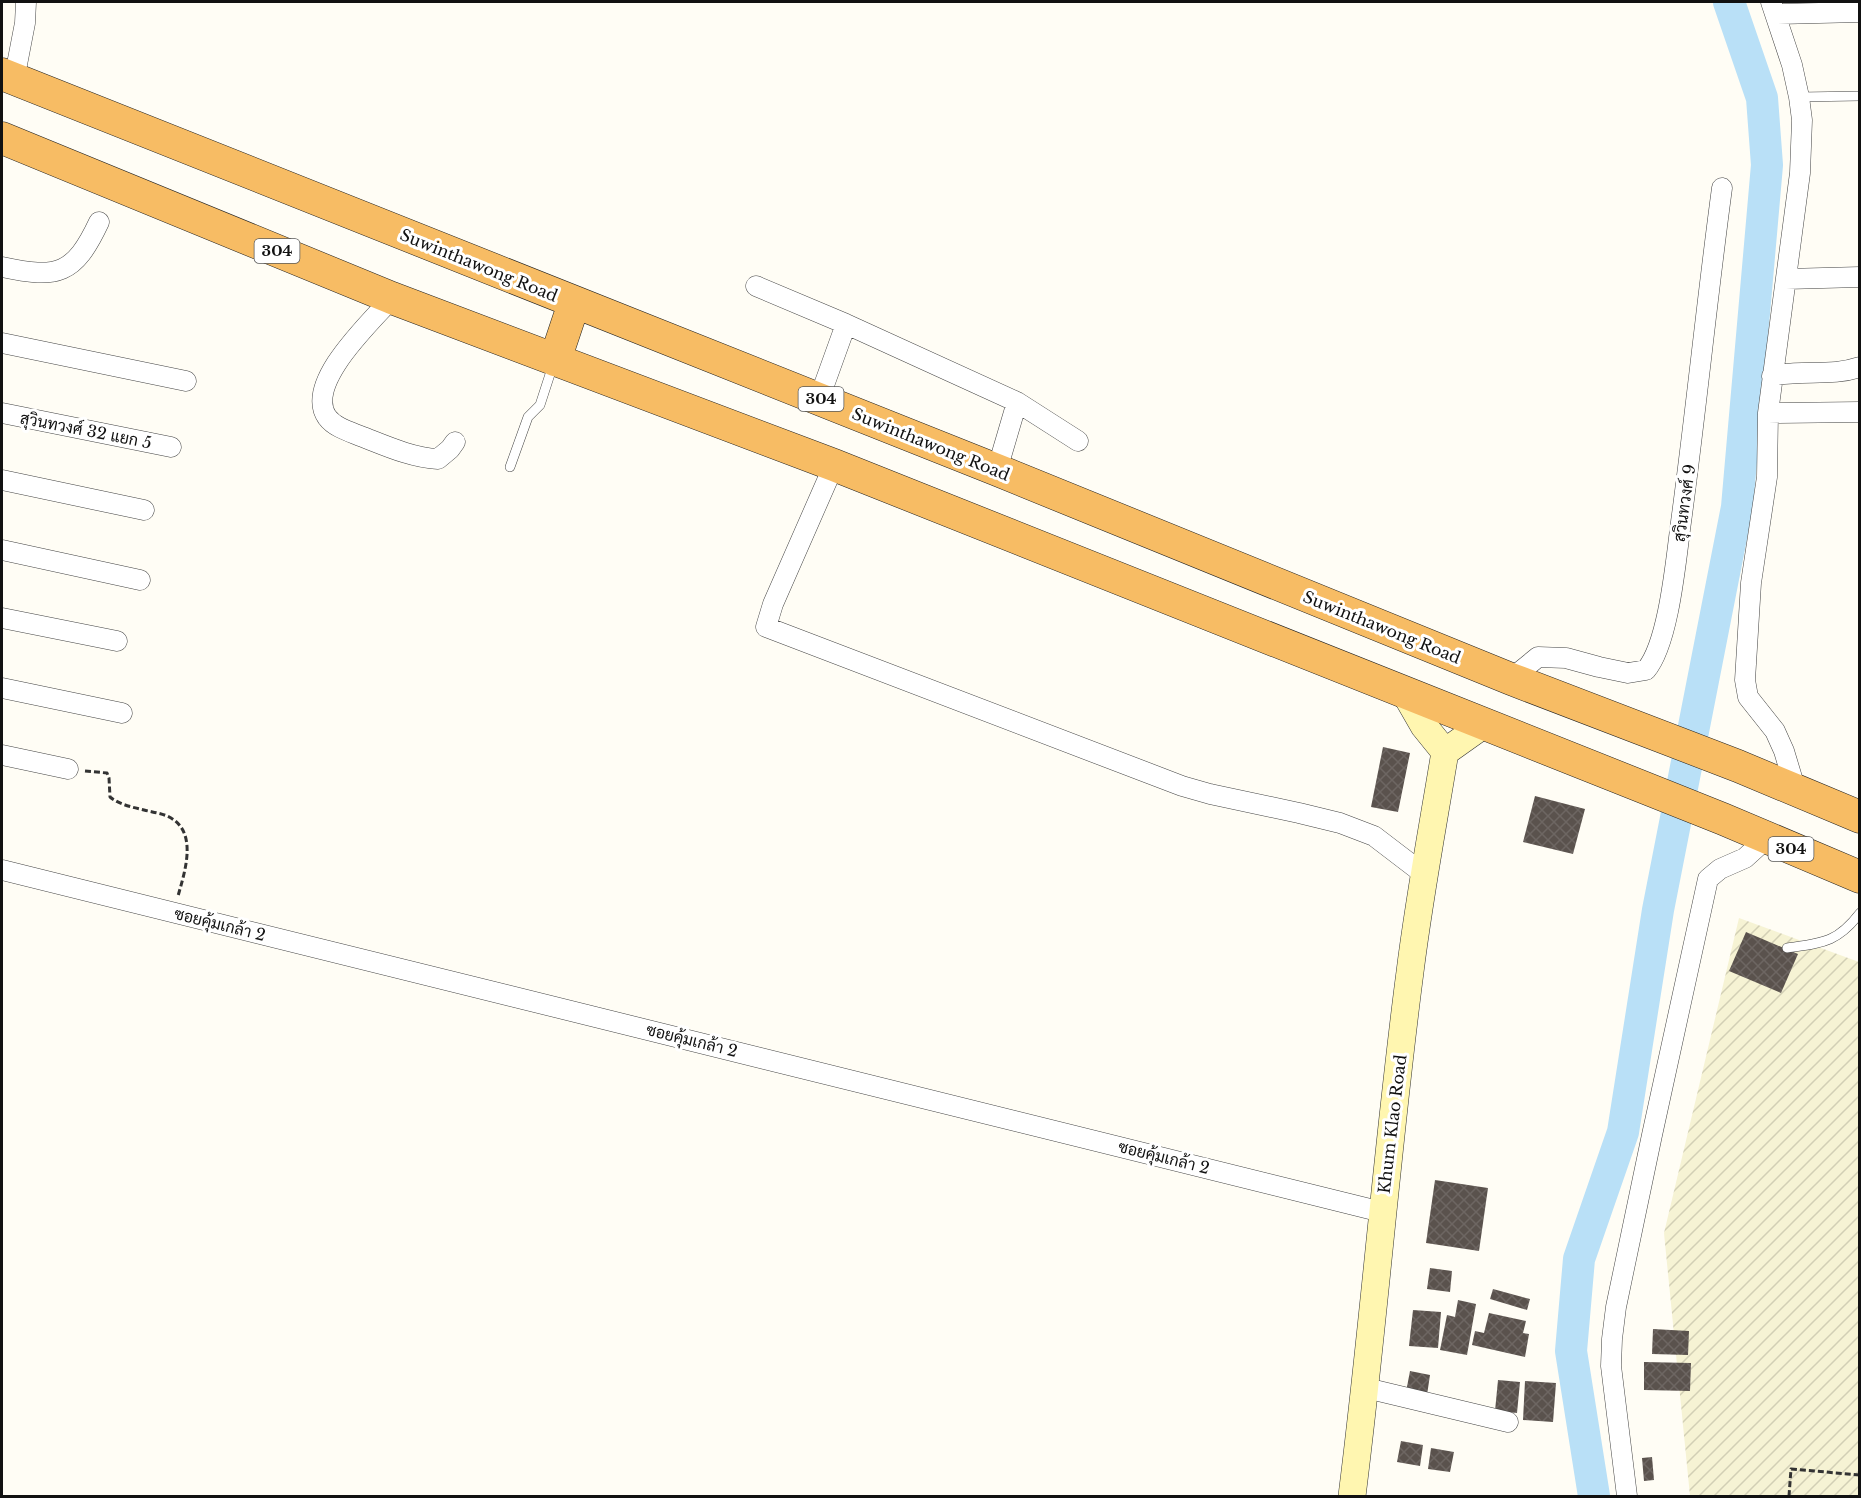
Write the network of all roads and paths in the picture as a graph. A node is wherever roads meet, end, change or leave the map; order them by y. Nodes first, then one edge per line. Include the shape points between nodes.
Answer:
1 (26, 2) edge
2 (1773, 8) edge
3 (1860, 12) edge
4 (8, 77) edge
5 (1860, 96) edge
6 (1799, 97) junction
7 (2, 138) edge
8 (1722, 188) dead end
9 (99, 222) dead end
10 (2, 267) edge
11 (1860, 278) edge
12 (1786, 279) junction
13 (756, 286) dead end
14 (392, 298) junction
15 (574, 303) junction
16 (846, 324) junction
17 (2, 343) edge
18 (555, 360) junction
19 (1860, 367) edge
20 (1772, 376) junction
21 (186, 381) dead end
22 (819, 399) junction
23 (1017, 402) junction
24 (1860, 412) edge
25 (2, 413) edge
26 (1768, 413) junction
27 (1078, 441) dead end
28 (455, 442) dead end
29 (171, 447) dead end
30 (834, 465) junction
31 (510, 467) dead end
32 (997, 470) junction
33 (2, 480) edge
34 (144, 510) dead end
35 (2, 550) edge
36 (140, 580) dead end
37 (2, 618) edge
38 (117, 641) dead end
39 (1511, 679) junction
40 (2, 688) edge
41 (1405, 693) junction
42 (122, 713) dead end
43 (1483, 725) junction
44 (1445, 752) junction
45 (2, 755) edge
46 (68, 769) joint
47 (1796, 791) junction
48 (1860, 817) edge
49 (1767, 838) junction
50 (2, 870) edge
51 (1425, 875) junction
52 (1860, 877) edge
53 (1860, 912) edge
54 (174, 913) junction
55 (1787, 948) dead end
56 (1382, 1212) junction
57 (1366, 1388) junction
58 (1508, 1422) dead end
59 (1860, 1475) edge
60 (1352, 1497) edge
61 (1627, 1497) edge
62 (1789, 1497) edge

1 - 4 street via 25,23
2 - 3 street
2 - 6 street
4 - 15 highway, Suwinthawong Road / 304
5 - 6 lane
6 - 12 street via 1800,173
7 - 14 highway, 304
8 - 39 street, สุวินทวงศ์ 9 via 1671,598 1654,661 1646,670 1628,673 1566,658 1538,657
9 - 10 street via 75,261 59,272
11 - 12 street
12 - 20 street
13 - 16 street
14 - 18 highway, 304
14 - 28 street via 330,373 323,393 326,416 335,426 427,459 438,459
15 - 18 highway
15 - 22 highway, Suwinthawong Road / 304
16 - 22 street
16 - 23 street
17 - 21 street
18 - 30 highway, 304
18 - 31 lane via 540,405 528,417
19 - 20 street via 1841,372
20 - 26 street
22 - 32 highway, Suwinthawong Road / 304
23 - 27 street
23 - 32 street
24 - 26 street
25 - 29 street, สุวินทวงศ์ 32 แยก 5
26 - 47 street via 1767,477 1751,583 1745,680 1748,698 1775,731
30 - 41 highway, 304
30 - 51 street via 766,627 1182,786 1299,813 1374,836
32 - 39 highway, Suwinthawong Road / 304
33 - 34 street
35 - 36 street
37 - 38 street
39 - 47 highway, Suwinthawong Road / 304
40 - 42 street
41 - 43 highway, 304
41 - 44 main road
43 - 44 main road
43 - 49 highway, 304
44 - 51 main road, Khum Klao Road
45 - 46 street
46 - 54 path via 107,773 110,797 117,803 167,816 187,835 186,865
47 - 48 highway, Suwinthawong Road / 304
49 - 52 highway, 304
49 - 61 street via 1745,858 1707,879 1652,1135 1612,1339 1611,1366
50 - 54 street, ซอยคุ้มเกล้า 2
51 - 56 main road, Khum Klao Road
53 - 55 lane via 1835,937
54 - 56 street, ซอยคุ้มเกล้า 2
56 - 57 main road, Khum Klao Road
57 - 58 street
57 - 60 main road, Khum Klao Road
59 - 62 path via 1791,1469

